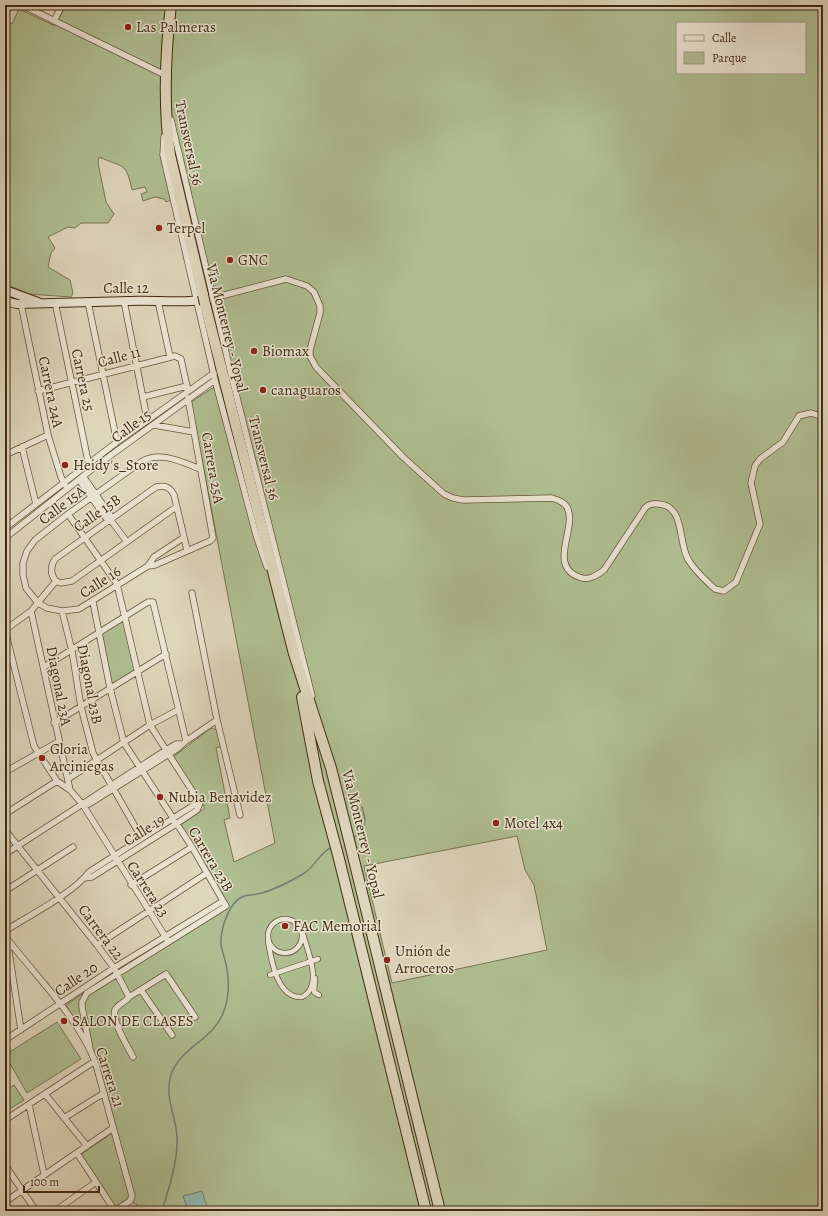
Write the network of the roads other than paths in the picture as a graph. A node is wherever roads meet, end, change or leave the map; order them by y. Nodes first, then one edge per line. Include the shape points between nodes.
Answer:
1 (22, 5) edge
2 (62, 5) edge
3 (171, 5) edge
4 (54, 21) junction
5 (165, 78) junction
6 (7, 292) edge
7 (204, 300) junction
8 (124, 301) junction
9 (39, 302) junction
10 (54, 302) junction
11 (88, 302) junction
12 (158, 302) junction
13 (6, 303) edge
14 (21, 304) junction
15 (170, 357) junction
16 (137, 365) junction
17 (214, 373) junction
18 (104, 374) junction
19 (215, 380) junction
20 (71, 383) junction
21 (187, 388) junction
22 (38, 391) junction
23 (143, 397) junction
24 (188, 398) junction
25 (823, 417) edge
26 (147, 419) junction
27 (140, 425) junction
28 (154, 425) junction
29 (143, 432) junction
30 (194, 432) junction
31 (48, 435) junction
32 (117, 442) junction
33 (22, 447) junction
34 (5, 455) edge
35 (87, 464) junction
36 (200, 469) junction
37 (91, 470) junction
38 (81, 478) junction
39 (64, 483) junction
40 (68, 488) junction
41 (93, 496) junction
42 (36, 504) junction
43 (176, 507) junction
44 (68, 514) junction
45 (110, 519) junction
46 (5, 528) edge
47 (84, 537) junction
48 (5, 538) edge
49 (183, 538) junction
50 (127, 542) junction
51 (187, 550) junction
52 (101, 560) junction
53 (148, 566) junction
54 (56, 581) junction
55 (117, 584) junction
56 (192, 593) dead end
57 (93, 602) junction
58 (38, 603) junction
59 (31, 611) junction
60 (62, 611) junction
61 (283, 611) junction
62 (125, 616) junction
63 (5, 630) edge
64 (98, 632) junction
65 (72, 651) junction
66 (166, 654) junction
67 (294, 654) junction
68 (44, 667) junction
69 (137, 670) junction
70 (110, 688) junction
71 (81, 707) junction
72 (178, 710) junction
73 (217, 720) junction
74 (54, 723) junction
75 (150, 725) junction
76 (58, 742) junction
77 (184, 742) junction
78 (124, 743) junction
79 (167, 752) junction
80 (38, 753) junction
81 (96, 761) junction
82 (5, 762) edge
83 (141, 768) junction
84 (331, 768) junction
85 (6, 771) edge
86 (68, 779) junction
87 (58, 781) junction
88 (113, 786) junction
89 (70, 790) junction
90 (83, 805) junction
91 (198, 806) junction
92 (5, 814) edge
93 (240, 815) dead end
94 (172, 818) junction
95 (176, 824) junction
96 (5, 830) edge
97 (141, 837) junction
98 (18, 846) junction
99 (73, 847) dead end
100 (192, 847) junction
101 (5, 854) edge
102 (115, 858) junction
103 (38, 869) junction
104 (207, 872) junction
105 (132, 885) junction
106 (5, 891) edge
107 (59, 896) junction
108 (225, 904) joint
109 (148, 911) junction
110 (5, 931) edge
111 (303, 934) junction
112 (6, 937) edge
113 (166, 939) junction
114 (268, 942) junction
115 (97, 945) junction
116 (318, 959) dead end
117 (312, 963) junction
118 (115, 971) junction
119 (275, 973) junction
120 (270, 975) dead end
121 (141, 990) junction
122 (319, 996) dead end
123 (129, 997) junction
124 (61, 1004) junction
125 (194, 1017) dead end
126 (21, 1030) junction
127 (172, 1035) dead end
128 (5, 1040) edge
129 (90, 1050) junction
130 (133, 1057) dead end
131 (95, 1061) junction
132 (104, 1093) junction
133 (45, 1094) junction
134 (29, 1105) junction
135 (64, 1118) junction
136 (5, 1120) edge
137 (113, 1128) junction
138 (87, 1146) junction
139 (77, 1153) junction
140 (5, 1165) edge
141 (44, 1174) junction
142 (96, 1182) junction
143 (22, 1190) junction
144 (5, 1202) edge
145 (36, 1211) edge
146 (55, 1211) edge
147 (115, 1211) edge
148 (426, 1211) edge
149 (440, 1211) edge

1 - 4 street
2 - 4 street
3 - 5 highway, Vía Monterrey - Yopal
4 - 5 street
5 - 7 street, Transversal 36
5 - 7 highway, Vía Monterrey - Yopal via 170,155
6 - 9 main road
7 - 12 main road, Calle 12
7 - 17 street, Transversal 36
7 - 25 street via 286,279 307,286 318,298 320,306 310,350 316,367 404,458 444,494 463,500 561,500 570,516 565,562 572,574 580,578 595,577 604,570 644,508 655,503 670,506 675,513 684,549 694,568 714,588 727,589 736,582 760,524 751,483 757,462 780,446 800,416 811,413
7 - 61 highway, Vía Monterrey - Yopal
7 - 84 street, Transversal 36
8 - 11 main road, Calle 12
8 - 12 main road, Calle 12
8 - 16 street
9 - 10 main road, Calle 12
9 - 14 main road
10 - 11 main road, Calle 12
10 - 20 street, Carrera 25
11 - 18 street
12 - 15 street
13 - 14 main road
14 - 22 street, Carrera 24A
15 - 16 street, Calle 11
15 - 21 street, Calle 11 via 181,359
16 - 18 street, Calle 11
16 - 23 street
17 - 19 street, Transversal 36
17 - 21 street, Calle 15
18 - 20 street, Calle 11
18 - 32 street
19 - 24 street, Calle 15
19 - 61 street, Transversal 36 via 256,535
20 - 22 street, Calle 11
20 - 35 street, Carrera 25
21 - 23 street
21 - 26 street, Calle 15
22 - 31 street, Carrera 24A
23 - 26 street
24 - 28 street, Calle 15
24 - 30 street, Carrera 25A
26 - 27 street, Calle 15
27 - 29 street
27 - 32 street, Calle 15
28 - 29 street, Calle 15
28 - 30 street
29 - 37 street, Calle 15
30 - 36 street, Carrera 25A
31 - 33 street
31 - 39 street, Carrera 24A
32 - 35 street, Calle 15
33 - 34 street
33 - 42 street
35 - 37 street
35 - 39 street, Calle 15
36 - 41 street, Calle 15A via 152,456
36 - 51 street, Carrera 25A via 213,535 210,541
37 - 38 street, Calle 15
38 - 40 street, Calle 15
38 - 41 street
39 - 40 street
39 - 42 street, Calle 15
40 - 48 street, Calle 15
41 - 44 street, Calle 15A
41 - 45 street via 110,515
42 - 46 street, Calle 15
43 - 45 street, Calle 15B via 171,489 156,487
43 - 49 street
43 - 50 street
44 - 47 street
44 - 58 street, Calle 15A via 35,540 27,550 23,575 26,588
45 - 47 street, Calle 15B
45 - 50 street
47 - 52 street
47 - 54 street, Calle 15B via 55,559 52,574
49 - 51 street
49 - 53 street, Calle 16 via 154,557
50 - 52 street
51 - 53 street
52 - 54 street via 72,582
52 - 55 street
53 - 55 street, Calle 16
54 - 58 street
55 - 57 street, Calle 16
55 - 62 street
56 - 73 street
57 - 60 street, Calle 16 via 79,609
57 - 64 street
58 - 59 street
58 - 60 street, Calle 16
59 - 63 street
59 - 68 street, Diagonal 23A
60 - 65 street, Diagonal 23B
61 - 67 highway, Vía Monterrey - Yopal
62 - 64 street
62 - 66 street via 148,602 153,602
62 - 69 street
63 - 80 street, Carrera 23 via 30,739
64 - 65 street
64 - 70 street
65 - 68 street
65 - 71 street, Diagonal 23B
66 - 69 street
66 - 72 street
67 - 84 highway, Vía Monterrey - Yopal
67 - 148 highway, Vía Monterrey - Yopal via 318,781
68 - 74 street, Diagonal 23A
69 - 70 street
69 - 75 street
70 - 71 street
70 - 78 street
71 - 74 street
71 - 81 street, Diagonal 23B
72 - 75 street
72 - 77 street
73 - 77 street
73 - 93 street
74 - 76 street, Diagonal 23A
75 - 78 street
75 - 79 street
76 - 80 street
76 - 86 street, Diagonal 23A
77 - 79 street
78 - 81 street
78 - 83 street, Carrera 23B
79 - 83 street
79 - 91 street via 199,800
80 - 85 street
80 - 87 street, Carrera 23
81 - 86 street
81 - 88 street, Diagonal 23B
82 - 85 street
83 - 88 street
83 - 94 street, Carrera 23B
84 - 149 highway, Vía Monterrey - Yopal
86 - 89 street, Diagonal 23A
87 - 89 street, Carrera 23
87 - 92 street
88 - 90 street via 89,804
88 - 97 street, Diagonal 23B via 116,796
89 - 90 street, Carrera 23
90 - 98 street
90 - 102 street, Carrera 23
91 - 94 street, Calle 19 via 194,805
91 - 95 street, Calle 19 via 197,810
94 - 95 street, Carrera 23B
94 - 97 street, Calle 19
95 - 100 street, Carrera 23B
95 - 102 street, Calle 19
96 - 98 street, Carrera 22
97 - 102 street, Calle 19
98 - 101 street
98 - 103 street, Carrera 22
99 - 103 street
100 - 104 street, Carrera 23B
100 - 105 street
102 - 105 street, Carrera 23
102 - 107 street, Calle 19 via 88,872 84,878
103 - 106 street
103 - 107 street, Carrera 22
104 - 108 street, Carrera 23B
104 - 109 street
105 - 109 street, Carrera 23
107 - 110 street, Calle 19
107 - 115 street, Carrera 22
108 - 113 street, Calle 20
109 - 113 street, Carrera 23
109 - 115 street
111 - 114 street via 300,945 288,952 275,950
111 - 114 street via 301,927 295,922 289,919 279,920 273,922 269,928
111 - 117 street
112 - 124 street, Carrera 21
112 - 126 street
113 - 118 street, Calle 20
114 - 119 street
115 - 118 street, Carrera 22
116 - 117 street
117 - 119 street
117 - 119 street via 310,987 302,997 295,997 286,990
117 - 122 street via 314,992
118 - 123 street, Carrera 22
118 - 124 street, Calle 20
118 - 129 street via 87,993 82,1002
119 - 120 street
121 - 123 street
121 - 125 street via 166,974
121 - 127 street
123 - 130 street via 114,1012 119,1029
124 - 126 street, Calle 20
124 - 129 street, Carrera 21
126 - 128 street, Calle 20
129 - 131 street, Carrera 21
131 - 132 street, Carrera 21
131 - 133 street
132 - 135 street
132 - 137 street, Carrera 21
133 - 134 street
133 - 135 street
134 - 136 street
134 - 141 street
135 - 138 street
137 - 138 street
137 - 147 street, Carrera 21 via 132,1196 130,1201
138 - 139 street
139 - 141 street
139 - 142 street
140 - 143 street
141 - 143 street
142 - 146 street
142 - 147 street
143 - 144 street
143 - 145 street

